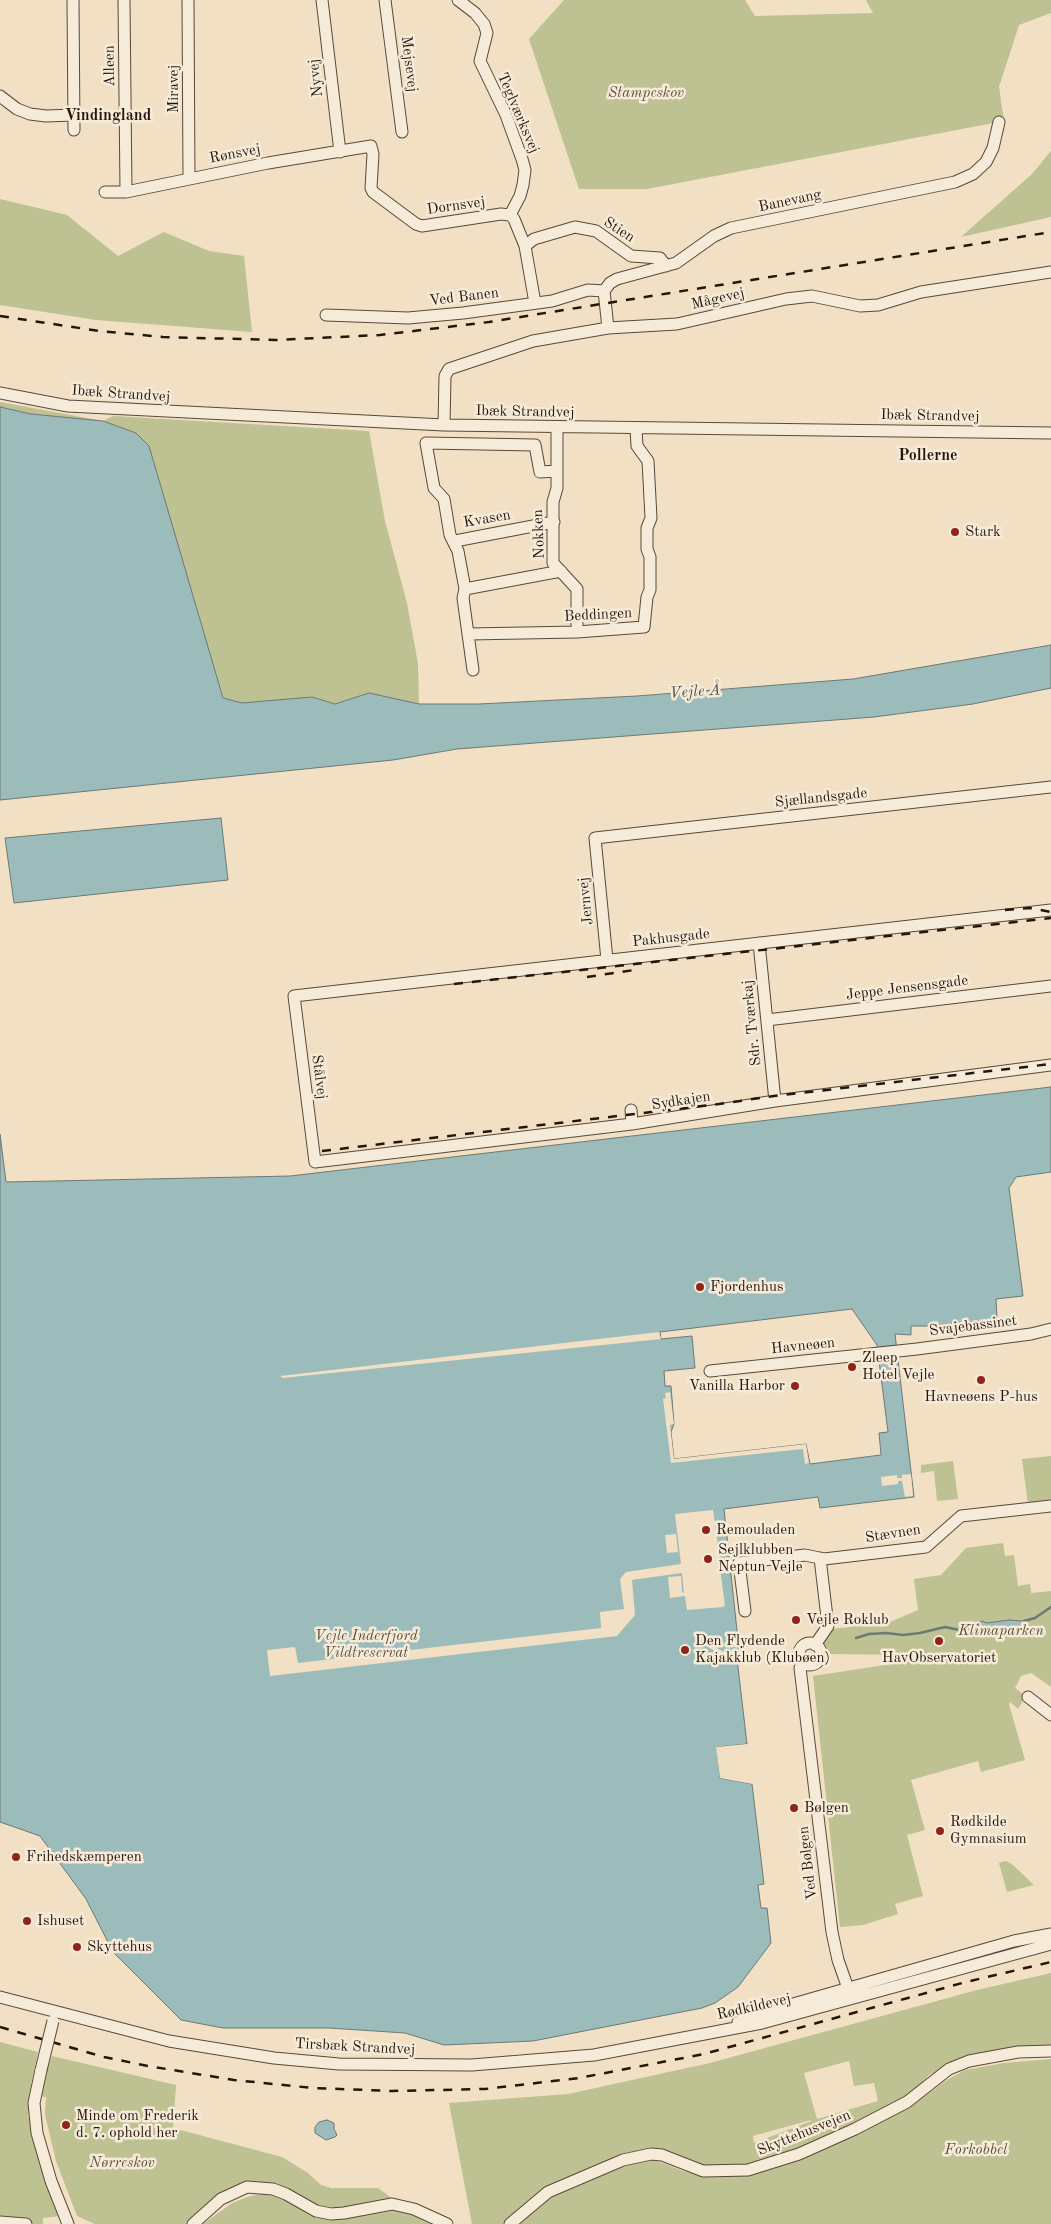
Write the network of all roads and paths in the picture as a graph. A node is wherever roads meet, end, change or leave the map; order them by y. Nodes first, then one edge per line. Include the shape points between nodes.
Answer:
1 (73, 0) edge
2 (124, 0) edge
3 (188, 0) edge
4 (322, 0) edge
5 (385, 0) edge
6 (458, 0) edge
7 (0, 96) edge
8 (74, 116) junction
9 (1000, 122) dead end
10 (74, 130) dead end
11 (402, 132) dead end
12 (371, 146) joint
13 (340, 152) junction
14 (189, 179) junction
15 (105, 192) dead end
16 (126, 192) junction
17 (510, 215) junction
18 (525, 246) junction
19 (666, 266) junction
20 (1051, 272) edge
21 (604, 291) junction
22 (535, 303) junction
23 (326, 315) dead end
24 (608, 328) junction
25 (0, 393) edge
26 (444, 425) junction
27 (557, 428) junction
28 (636, 429) junction
29 (1051, 433) edge
30 (557, 471) junction
31 (554, 522) junction
32 (455, 540) junction
33 (561, 571) junction
34 (464, 589) junction
35 (577, 632) junction
36 (469, 634) junction
37 (473, 670) dead end
38 (1051, 787) edge
39 (595, 838) joint
40 (1051, 910) edge
41 (759, 943) junction
42 (607, 960) junction
43 (1051, 986) edge
44 (294, 996) joint
45 (767, 1020) junction
46 (1051, 1065) edge
47 (775, 1100) junction
48 (631, 1110) dead end
49 (632, 1124) junction
50 (315, 1162) joint
51 (1051, 1329) edge
52 (899, 1351) joint
53 (710, 1371) dead end
54 (1051, 1506) edge
55 (820, 1558) junction
56 (745, 1611) dead end
57 (1028, 1697) dead end
58 (1051, 1715) edge
59 (1051, 1934) edge
60 (1051, 1944) edge
61 (849, 1993) junction
62 (0, 1997) edge
63 (54, 2017) junction
64 (713, 2032) joint
65 (1051, 2051) edge
66 (0, 2222) edge
67 (26, 2224) edge
68 (68, 2224) edge
69 (193, 2224) edge
70 (447, 2224) edge
71 (510, 2224) edge

1 - 8 street
2 - 16 street, Alleen
3 - 14 street, Miravej
4 - 13 street, Nyvej
5 - 11 street, Mejsevej
6 - 17 street, Teglværksvej via 484,24 487,33 480,61 506,115 525,170 520,196
7 - 8 street via 17,110 30,114
8 - 10 street
9 - 19 street, Banevang via 986,162 973,174 955,182 731,228
12 - 13 street, Rønsvej
12 - 17 street, Dornsvej via 373,192 416,224 422,226
13 - 14 street, Rønsvej
14 - 16 street, Rønsvej
15 - 16 street, Rønsvej
17 - 18 street
18 - 19 street, Stien via 534,239 576,227 596,231 631,256 660,258
18 - 22 street
19 - 21 street, Banevang via 617,279
20 - 24 street, Mågevej via 921,292 878,305 860,306 812,296 677,324
21 - 22 street, Ved Banen via 588,290
21 - 24 street
22 - 23 street, Ved Banen via 408,318
24 - 26 street, Mågevej via 533,341 449,369 445,376
25 - 26 street, Ibæk Strandvej via 78,406
26 - 27 street, Ibæk Strandvej
27 - 28 street, Ibæk Strandvej
27 - 30 street, Nokken
28 - 29 street, Ibæk Strandvej
28 - 35 street, Beddingen via 637,446 648,461 651,518 647,528 650,590 644,627
30 - 31 street, Nokken
30 - 32 street, Kvasen via 540,472 535,445 426,443 434,488 444,498 450,535
31 - 32 street, Kvasen
31 - 33 street, Nokken via 553,563
32 - 34 street, Kvasen
33 - 34 street
33 - 35 street, Nokken via 576,589
34 - 36 street, Kvasen
35 - 36 street, Beddingen
36 - 37 street, Kvasen
38 - 39 street, Sjællandsgade
39 - 42 street, Jernvej
40 - 41 street, Pakhusgade
41 - 42 street, Pakhusgade
41 - 45 street, Sdr. Tværkaj
42 - 44 street, Pakhusgade
43 - 45 street, Jeppe Jensensgade
44 - 50 street, Stålvej
45 - 47 street, Sdr. Tværkaj
46 - 47 street, Sydkajen
47 - 49 street, Sydkajen
48 - 49 street
49 - 50 street, Sydkajen
51 - 52 street, Svajebassinet
52 - 53 street, Havneøen
54 - 55 street, Stævnen via 961,1516 926,1547
55 - 56 street, Stævnen via 806,1555 739,1562
55 - 61 street, Ved Bølgen via 828,1626 815,1645 820,1654 818,1661 811,1665 803,1663 800,1668 832,1932
57 - 58 street
59 - 61 street, Rødkildevej via 1014,1941
60 - 61 street, Rødkildevej
61 - 64 street, Rødkildevej via 762,2023
62 - 63 street, Tirsbæk Strandvej
63 - 64 street, Tirsbæk Strandvej via 216,2049 330,2063 393,2066 529,2062 594,2055
63 - 68 street, bridge via 34,2103 37,2132
65 - 71 street, Skyttehusvejen via 1018,2052 969,2061 949,2069 907,2102 855,2130 798,2154 748,2170 703,2170 651,2154 623,2160 548,2192
66 - 67 street
69 - 70 street via 221,2199 247,2186 280,2192 316,2211 331,2214 392,2204 414,2209

